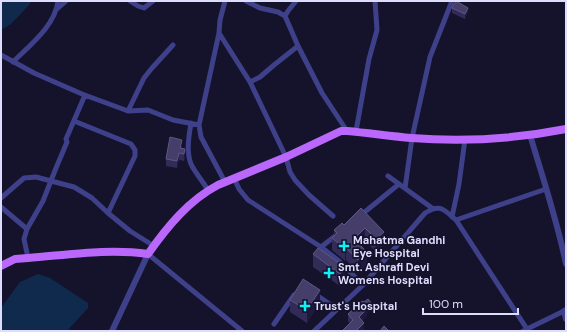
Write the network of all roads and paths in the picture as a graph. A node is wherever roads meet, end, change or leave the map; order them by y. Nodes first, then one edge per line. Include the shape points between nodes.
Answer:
1 (58, 1) edge
2 (66, 1) edge
3 (130, 1) edge
4 (153, 1) edge
5 (225, 1) edge
6 (246, 1) edge
7 (296, 1) edge
8 (375, 1) edge
9 (452, 1) edge
10 (57, 9) junction
11 (285, 16) junction
12 (218, 33) junction
13 (173, 46) dead end
14 (298, 46) junction
15 (1, 55) edge
16 (13, 62) junction
17 (250, 82) junction
18 (85, 95) junction
19 (128, 111) junction
20 (74, 121) junction
21 (191, 123) junction
22 (199, 125) junction
23 (566, 129) edge
24 (347, 130) junction
25 (356, 131) junction
26 (530, 135) junction
27 (412, 138) junction
28 (465, 139) junction
29 (286, 157) junction
30 (388, 176) dead end
31 (234, 178) junction
32 (51, 181) junction
33 (225, 182) junction
34 (399, 184) junction
35 (405, 188) junction
36 (546, 189) junction
37 (208, 190) junction
38 (1, 198) edge
39 (1, 207) edge
40 (432, 208) junction
41 (108, 214) junction
42 (333, 216) dead end
43 (357, 218) edge
44 (454, 219) junction
45 (345, 228) edge
46 (27, 229) junction
47 (154, 246) junction
48 (321, 247) junction
49 (148, 254) junction
50 (28, 258) junction
51 (566, 264) edge
52 (1, 266) edge
53 (363, 284) junction
54 (299, 287) edge
55 (311, 291) edge
56 (337, 309) junction
57 (565, 310) edge
58 (566, 319) edge
59 (274, 324) dead end
60 (525, 330) edge
61 (112, 331) edge
62 (242, 331) edge
63 (314, 331) edge

1 - 10 street
2 - 10 street
3 - 4 street via 144,8
5 - 12 street
6 - 11 street
7 - 11 street
8 - 25 street via 377,30
9 - 27 street via 430,57
10 - 16 street via 48,26
11 - 14 street
12 - 17 street
12 - 22 street
13 - 19 street via 144,78
14 - 17 street
14 - 24 street via 322,93
15 - 16 street
16 - 18 street
17 - 29 street
18 - 19 street
18 - 20 street
19 - 21 street via 148,110 172,120
20 - 32 street
20 - 41 street via 131,144 136,150
21 - 22 street
21 - 37 street via 188,144 191,164
22 - 33 street via 201,137
23 - 26 main road
24 - 25 main road
24 - 29 main road
25 - 27 main road
26 - 28 main road
26 - 36 street
27 - 28 main road
27 - 35 street
28 - 44 street
29 - 31 main road
29 - 42 street via 295,180
30 - 34 street
31 - 33 main road
31 - 48 street via 248,200
32 - 38 street via 36,177 24,178
32 - 41 street via 74,187 92,198
32 - 46 street via 44,201
33 - 37 main road
34 - 35 street
34 - 43 street
35 - 40 street
36 - 44 street
36 - 51 street
37 - 47 main road via 188,206
39 - 46 street
40 - 44 street via 441,208
40 - 53 street via 425,212
41 - 47 street
44 - 60 street
45 - 48 street
46 - 50 street via 24,239
47 - 49 main road
48 - 53 street
49 - 50 main road via 120,252
49 - 61 street
49 - 62 street
50 - 52 main road via 16,259
53 - 56 street
54 - 59 street
55 - 56 street
56 - 63 street
57 - 58 street
57 - 60 street

